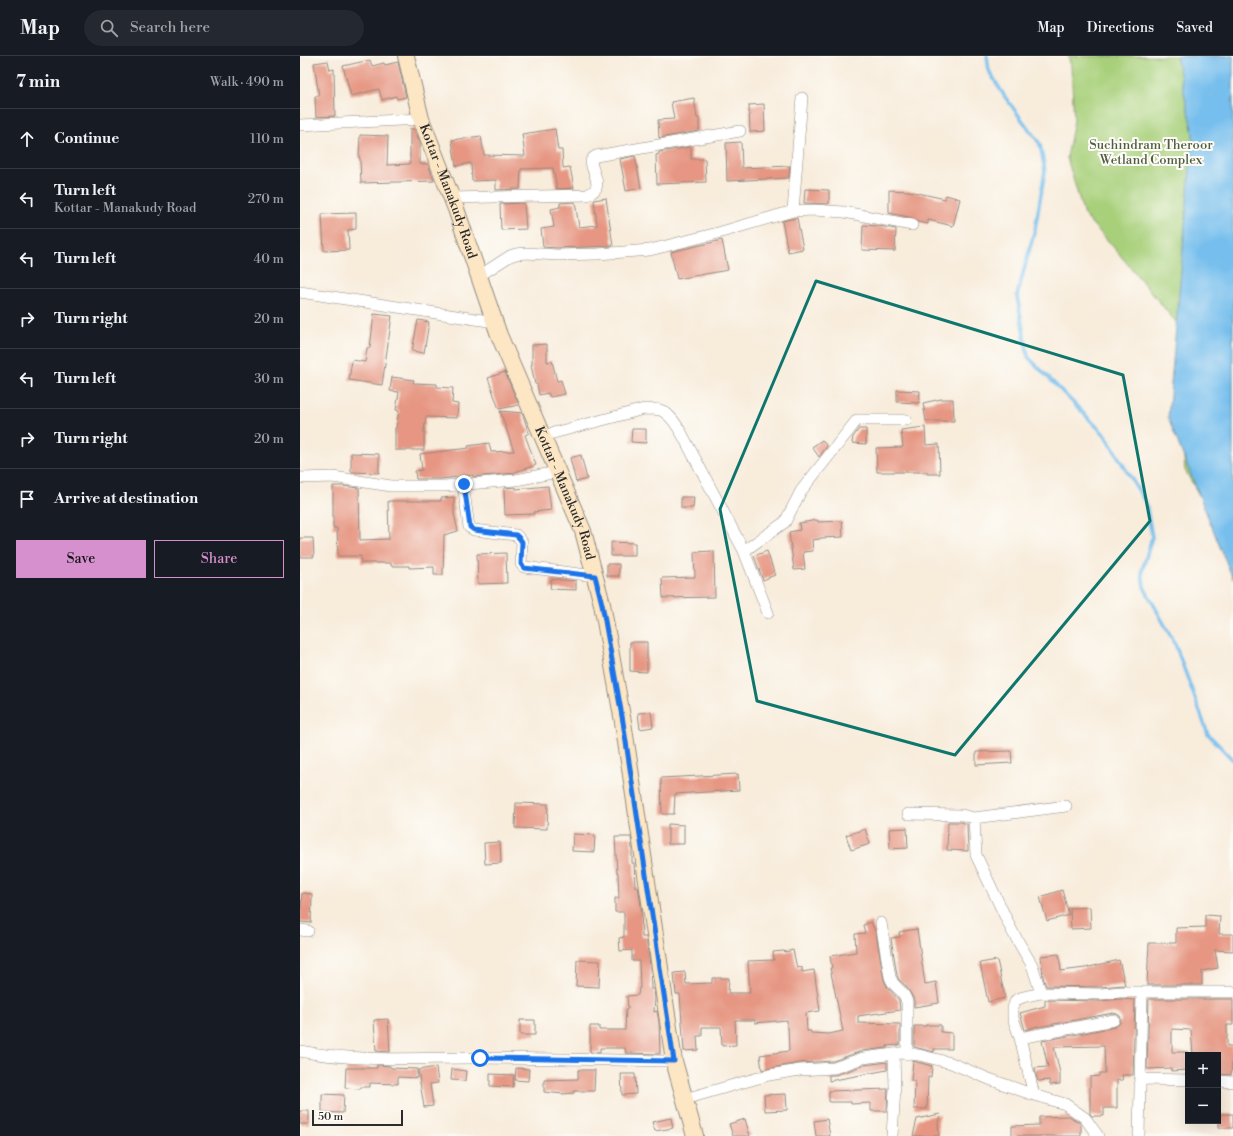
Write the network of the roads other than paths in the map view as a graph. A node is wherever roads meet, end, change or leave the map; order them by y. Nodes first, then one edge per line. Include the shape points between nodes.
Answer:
1 (401, 56) edge
2 (406, 56) edge
3 (802, 98) dead end
4 (421, 119) junction
5 (300, 125) edge
6 (740, 131) dead end
7 (451, 198) junction
8 (793, 211) junction
9 (912, 225) dead end
10 (479, 276) junction
11 (300, 292) edge
12 (495, 322) junction
13 (906, 420) dead end
14 (542, 436) junction
15 (558, 472) junction
16 (300, 478) edge
17 (464, 484) junction
18 (744, 551) junction
19 (595, 576) junction
20 (768, 612) dead end
21 (1066, 806) dead end
22 (908, 814) dead end
23 (974, 818) junction
24 (881, 923) dead end
25 (1041, 992) junction
26 (1142, 992) junction
27 (1233, 992) edge
28 (1114, 1020) dead end
29 (1020, 1038) junction
30 (300, 1050) edge
31 (894, 1054) junction
32 (907, 1054) junction
33 (674, 1061) junction
34 (1140, 1079) junction
35 (1185, 1080) edge
36 (1221, 1081) edge
37 (1233, 1082) edge
38 (1034, 1096) junction
39 (685, 1099) junction
40 (695, 1136) edge
41 (892, 1136) edge
42 (1098, 1136) edge
43 (1139, 1136) edge

1 - 2 street
2 - 4 main road, Kottar - Manakudy Road
3 - 8 street
4 - 5 street
4 - 7 main road, Kottar - Manakudy Road
6 - 7 street via 596,156 591,161 597,187 594,192 587,195
7 - 10 main road, Kottar - Manakudy Road
8 - 9 street via 844,212
8 - 10 street via 650,250 598,254 516,254
10 - 12 main road, Kottar - Manakudy Road
11 - 12 street
12 - 14 main road, Kottar - Manakudy Road
13 - 18 street via 857,420 801,491 785,522
14 - 15 main road, Kottar - Manakudy Road
14 - 18 street via 644,409 665,412 682,434
15 - 17 street via 516,480
15 - 19 main road, Kottar - Manakudy Road via 583,531
16 - 17 street via 333,477 391,486
17 - 19 street via 470,527 474,530 516,535 522,542 521,564 524,568
18 - 20 street
19 - 33 main road, Kottar - Manakudy Road via 623,722
21 - 23 street
22 - 23 street via 962,815
23 - 25 street via 976,855 1012,931 1032,965
24 - 32 street via 891,982 905,994 907,1002
25 - 26 street
25 - 29 street via 1022,997 1014,1004 1013,1018
26 - 27 street
26 - 34 street
28 - 29 street
29 - 38 street
30 - 33 street via 322,1055 366,1058
31 - 32 street
31 - 39 street via 864,1058 834,1068 769,1075
31 - 41 street
32 - 38 street via 951,1063
33 - 39 main road, Kottar - Manakudy Road
34 - 35 street
34 - 43 street
36 - 37 street
38 - 42 street via 1065,1104 1085,1118
39 - 40 main road, Kottar - Manakudy Road

